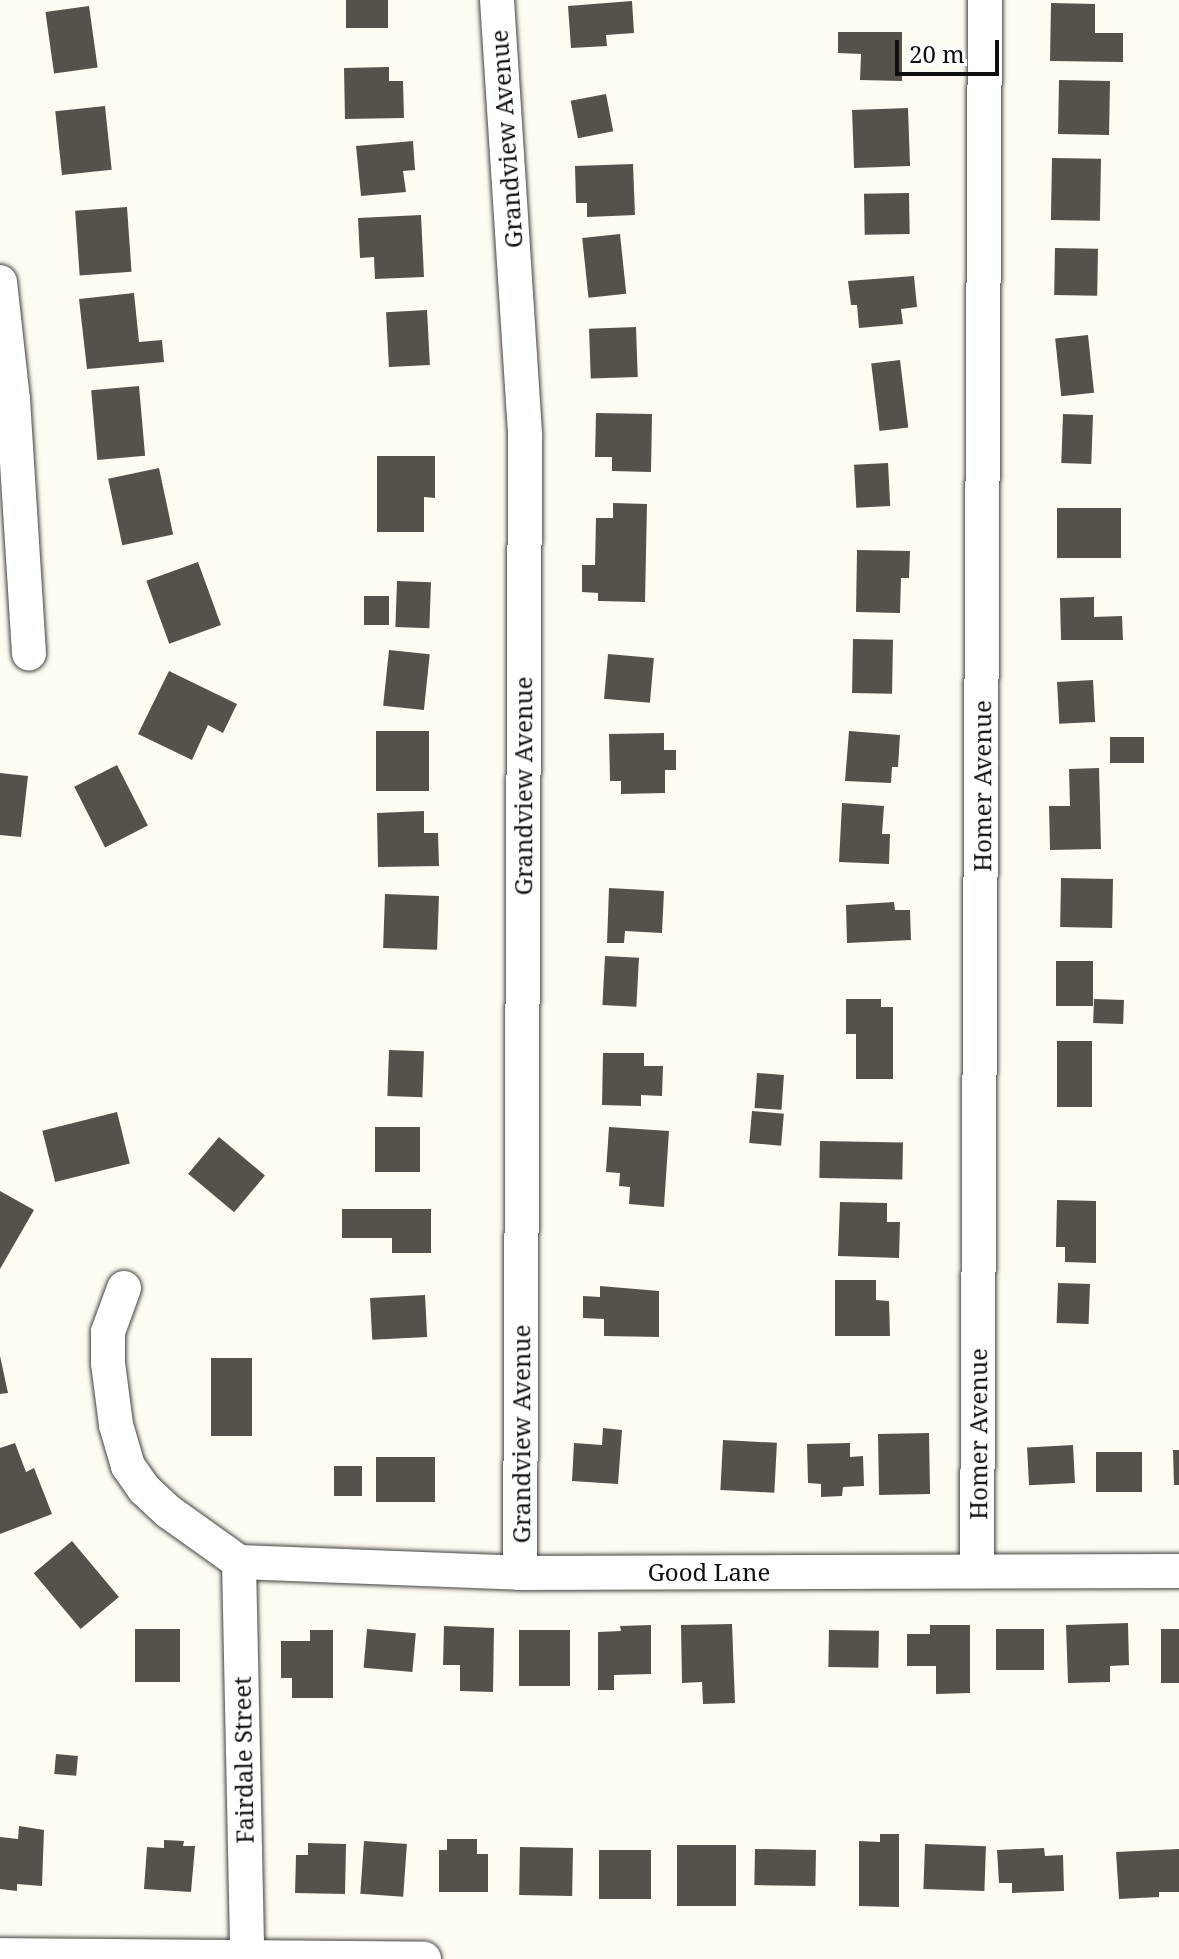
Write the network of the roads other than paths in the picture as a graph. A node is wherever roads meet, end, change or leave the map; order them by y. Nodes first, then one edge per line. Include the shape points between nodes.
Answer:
1 (497, 0) edge
2 (985, 0) edge
3 (0, 282) edge
4 (29, 653) dead end
5 (124, 1288) dead end
6 (239, 1562) junction
7 (977, 1571) junction
8 (1179, 1571) edge
9 (520, 1573) junction
10 (0, 1955) edge
11 (247, 1957) edge
12 (424, 1959) edge

1 - 9 street, Grandview Avenue via 525,435
2 - 7 street, Homer Avenue
3 - 4 street
5 - 6 street via 108,1332 108,1363 128,1466 169,1512
6 - 9 street, Good Lane
6 - 11 street, Fairdale Street
7 - 8 street, Good Lane
7 - 9 street, Good Lane
10 - 11 street
11 - 12 street

